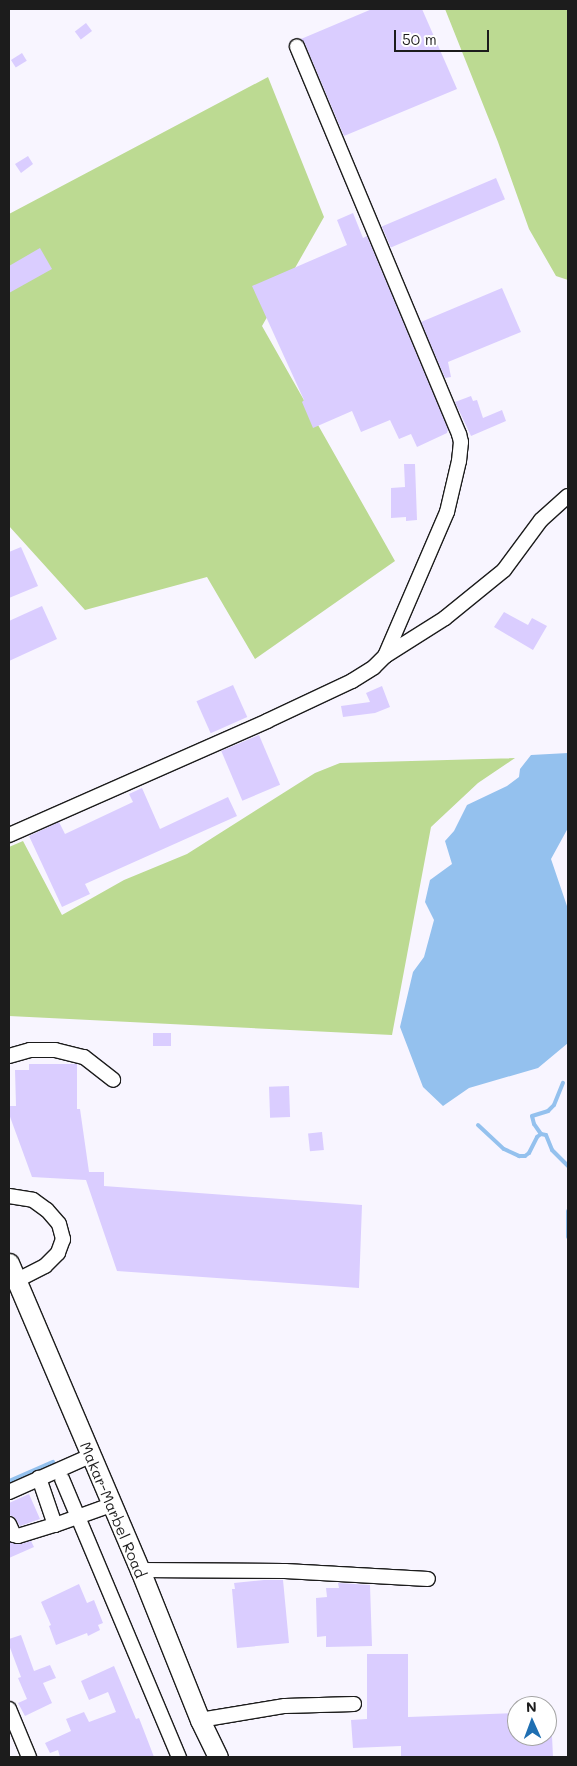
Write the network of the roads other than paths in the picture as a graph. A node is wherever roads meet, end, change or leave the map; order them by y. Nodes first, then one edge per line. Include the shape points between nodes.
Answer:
1 (297, 47) dead end
2 (568, 496) edge
3 (385, 656) junction
4 (9, 835) edge
5 (9, 1056) edge
6 (113, 1080) dead end
7 (9, 1196) edge
8 (9, 1263) edge
9 (16, 1281) junction
10 (90, 1456) junction
11 (39, 1478) junction
12 (62, 1479) dead end
13 (9, 1492) edge
14 (111, 1505) junction
15 (78, 1517) junction
16 (9, 1524) edge
17 (55, 1525) junction
18 (140, 1570) junction
19 (428, 1578) dead end
20 (354, 1704) dead end
21 (9, 1709) edge
22 (200, 1720) junction
23 (29, 1757) edge
24 (179, 1757) edge
25 (218, 1757) edge

1 - 3 street via 461,442 447,512
2 - 3 street via 541,520 504,570 445,618
3 - 4 street via 374,668 352,682
5 - 6 street via 30,1050 55,1050 84,1057
7 - 9 street via 33,1200 47,1210 59,1224 63,1239 58,1253 45,1266
8 - 9 main road, Makar-Marbel Road
9 - 10 main road, Makar-Marbel Road
10 - 11 street
10 - 14 main road, Makar-Marbel Road
11 - 13 street
11 - 17 street
12 - 15 street
14 - 15 street
14 - 18 main road, Makar-Marbel Road
15 - 17 street
15 - 24 street
16 - 17 street via 14,1535 18,1536
18 - 19 street via 285,1571
18 - 22 main road, Makar-Marbel Road
20 - 22 street via 285,1706
21 - 23 street
22 - 25 main road, Makar-Marbel Road

